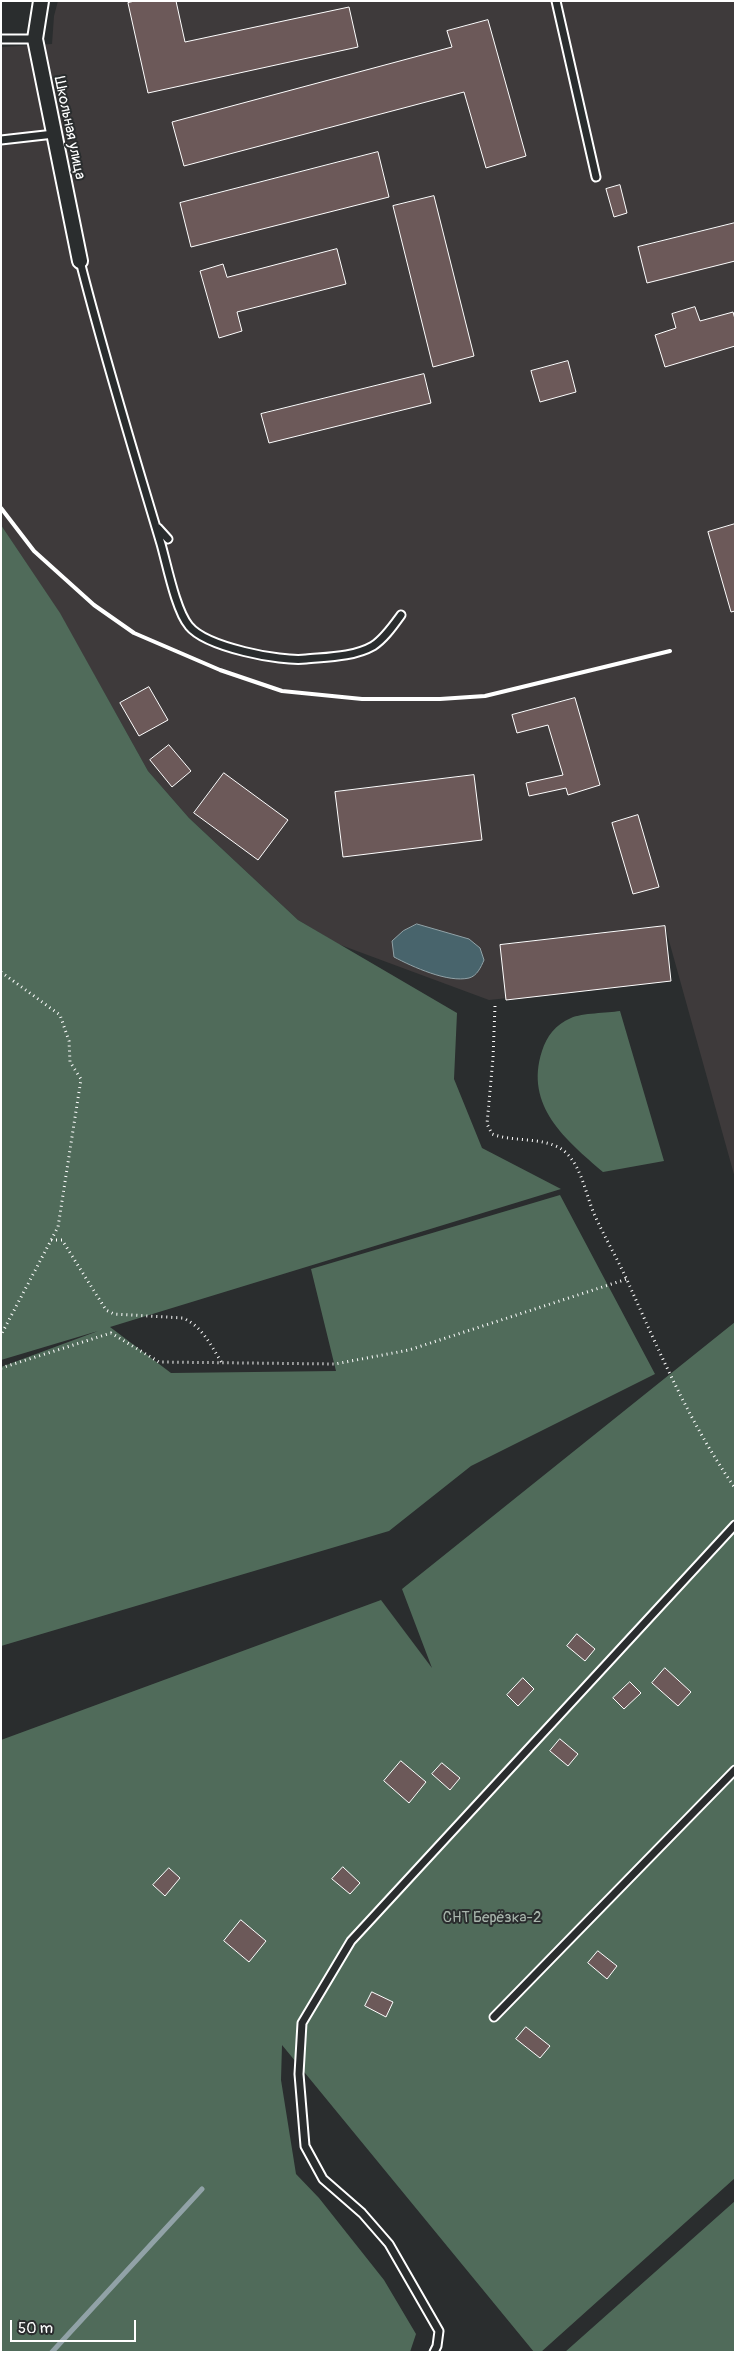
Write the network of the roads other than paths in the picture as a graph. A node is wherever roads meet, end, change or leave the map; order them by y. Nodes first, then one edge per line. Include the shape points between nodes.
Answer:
1 (41, 1) edge
2 (556, 1) edge
3 (1, 39) edge
4 (35, 39) junction
5 (54, 134) junction
6 (1, 140) edge
7 (596, 176) dead end
8 (80, 261) joint
9 (156, 526) junction
10 (168, 539) dead end
11 (401, 616) dead end
12 (735, 1525) edge
13 (735, 1770) edge
14 (494, 2017) dead end
15 (434, 2352) edge

1 - 4 street, Школьная улица
2 - 7 lane
3 - 4 lane
4 - 5 street, Школьная улица
5 - 6 lane
5 - 8 street, Школьная улица
8 - 9 lane via 98,334
9 - 10 lane
9 - 11 lane via 182,614 189,627 204,637 248,654 298,660 341,656 373,646
12 - 15 lane via 351,1942 302,2023 299,2074 305,2146 323,2179 362,2213 389,2244 439,2331
13 - 14 lane

